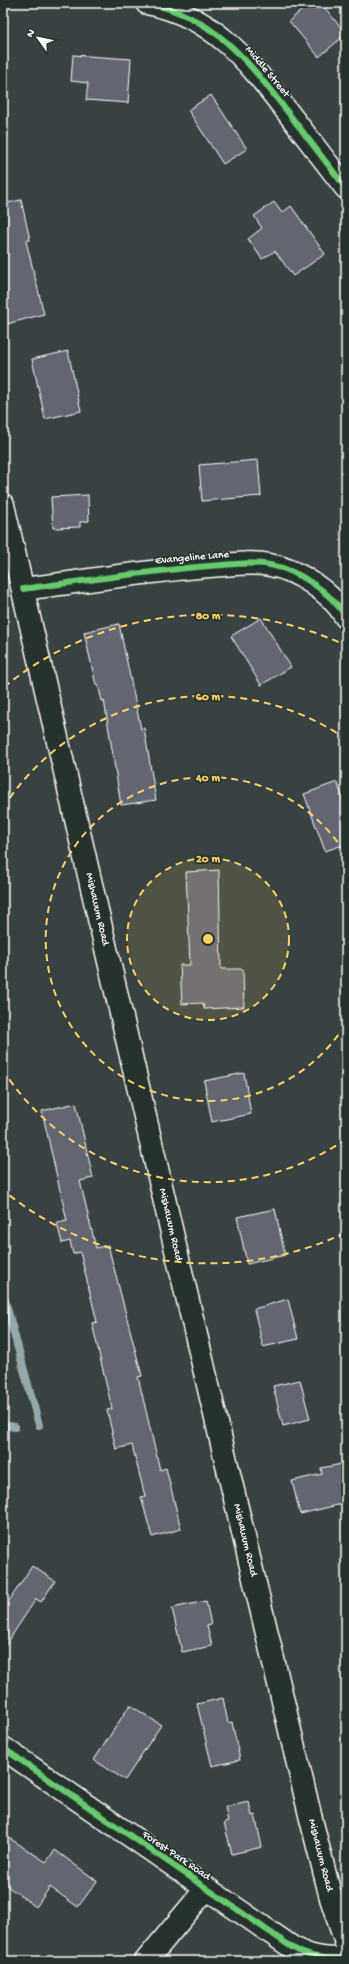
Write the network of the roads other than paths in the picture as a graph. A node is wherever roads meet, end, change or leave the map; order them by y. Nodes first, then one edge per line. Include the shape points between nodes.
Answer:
1 (147, 3) edge
2 (346, 188) edge
3 (3, 505) edge
4 (7, 537) edge
5 (22, 590) junction
6 (346, 617) edge
7 (3, 1748) edge
8 (206, 1889) junction
9 (346, 1943) edge
10 (346, 1959) edge
11 (146, 1961) edge

1 - 2 main road, Middle Street via 186,14 230,44 249,64
3 - 4 main road, Mishawum Road
4 - 5 main road, Mishawum Road
5 - 6 main road, Evangeline Lane via 179,568 257,563 281,568 302,577 328,596
5 - 9 main road, Mishawum Road via 311,1820 331,1898
7 - 8 main road, Forest Park Road
8 - 10 main road, Forest Park Road via 301,1953 317,1958
8 - 11 main road

